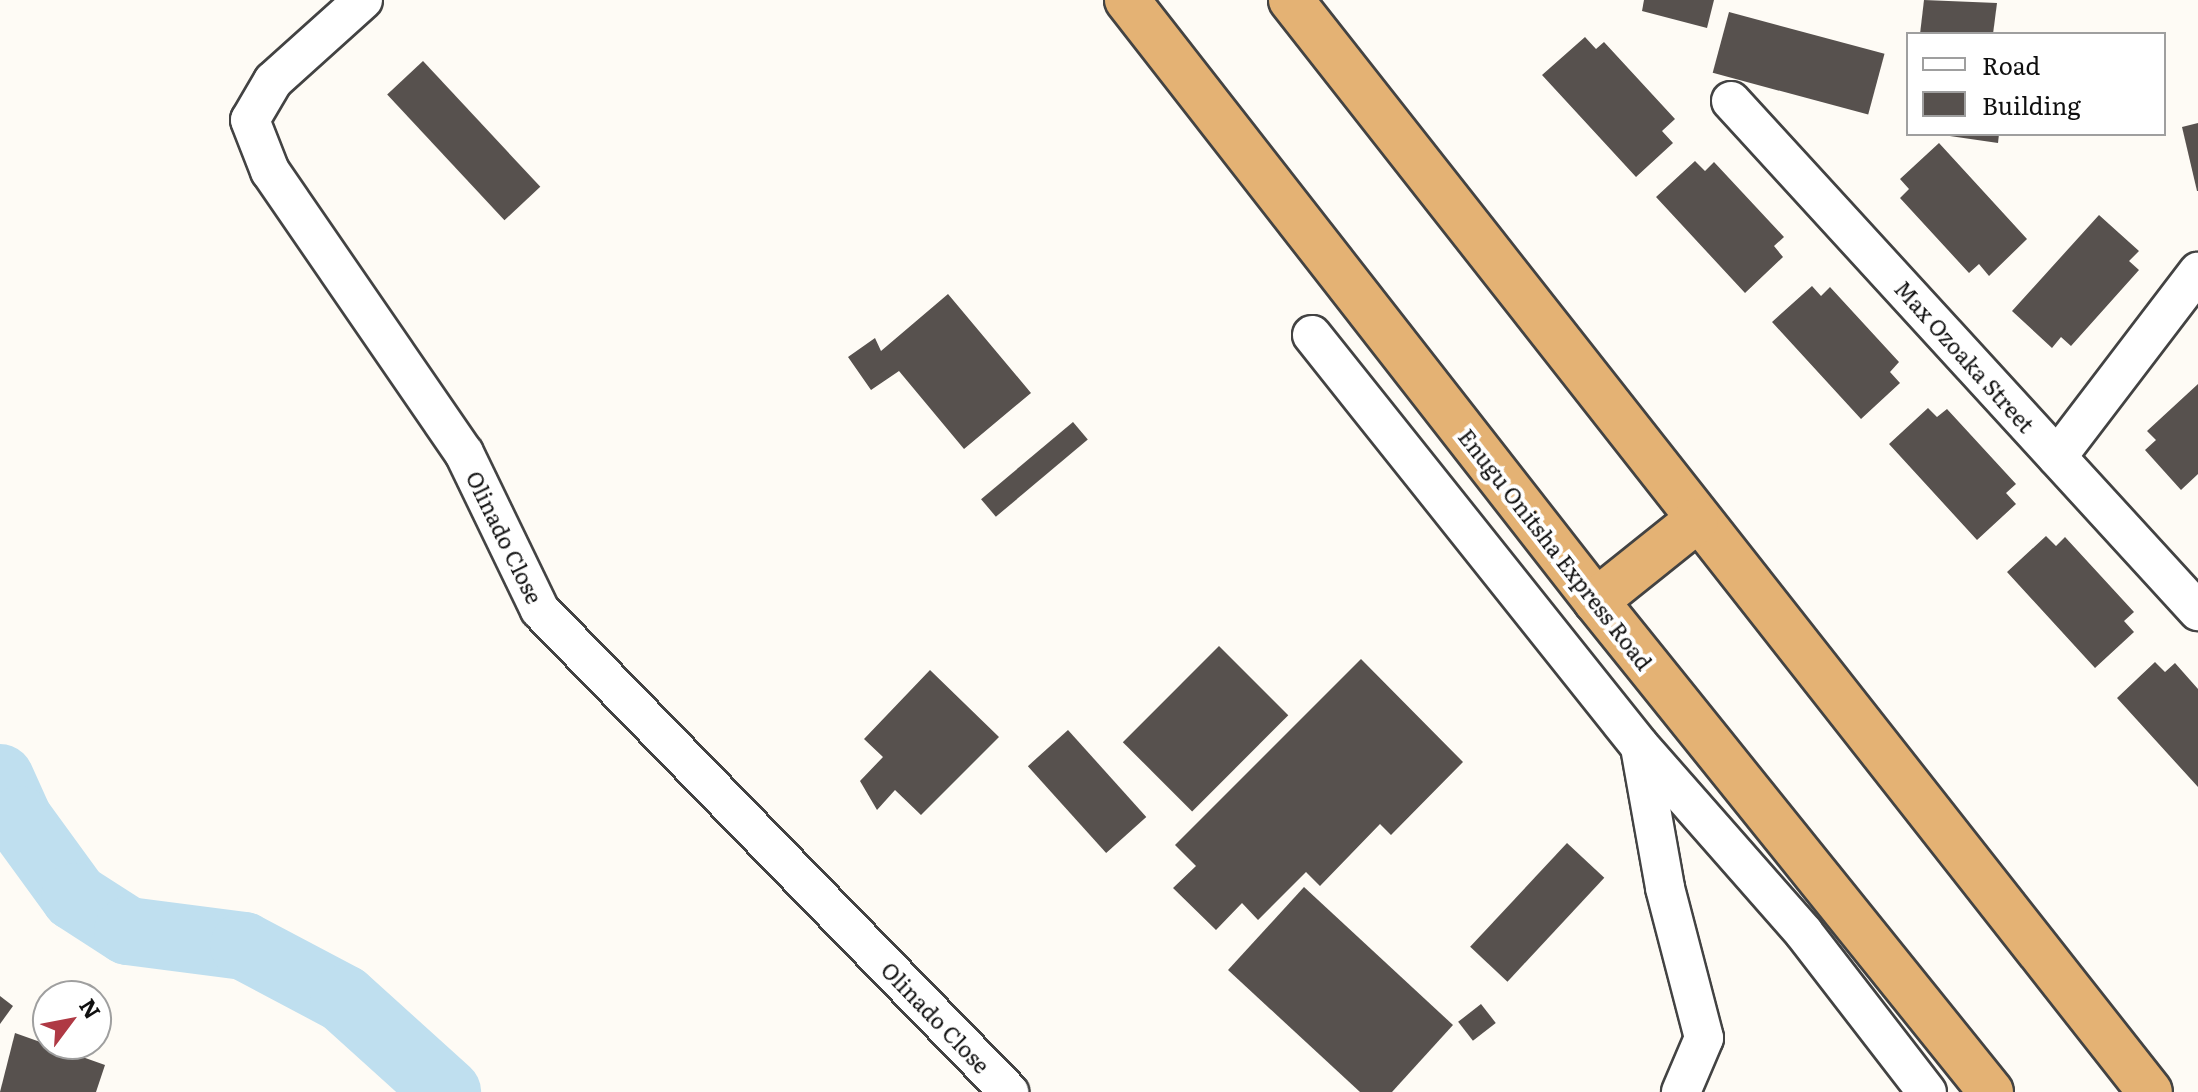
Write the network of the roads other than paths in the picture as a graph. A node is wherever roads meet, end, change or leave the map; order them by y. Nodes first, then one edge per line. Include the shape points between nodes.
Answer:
1 (363, 0) edge
2 (1127, 0) edge
3 (1291, 0) edge
4 (1731, 101) dead end
5 (2198, 272) edge
6 (1312, 335) dead end
7 (2057, 457) junction
8 (1696, 521) junction
9 (1596, 601) junction
10 (2198, 611) edge
11 (1639, 745) junction
12 (1009, 1092) edge
13 (1681, 1092) edge
14 (1927, 1092) edge
15 (1991, 1092) edge
16 (2150, 1092) edge

1 - 12 street, Olinado Close via 273,81 250,120 270,171 464,453 540,610
2 - 9 highway, Enugu Onitsha Express Road
3 - 8 highway
4 - 7 street, Max Ozoaka Street
5 - 7 street
6 - 11 street
7 - 10 street, Max Ozoaka Street
8 - 9 highway
8 - 16 highway
9 - 15 highway, Enugu Onitsha Express Road
11 - 13 street via 1665,888 1704,1038
11 - 14 street via 1804,933

